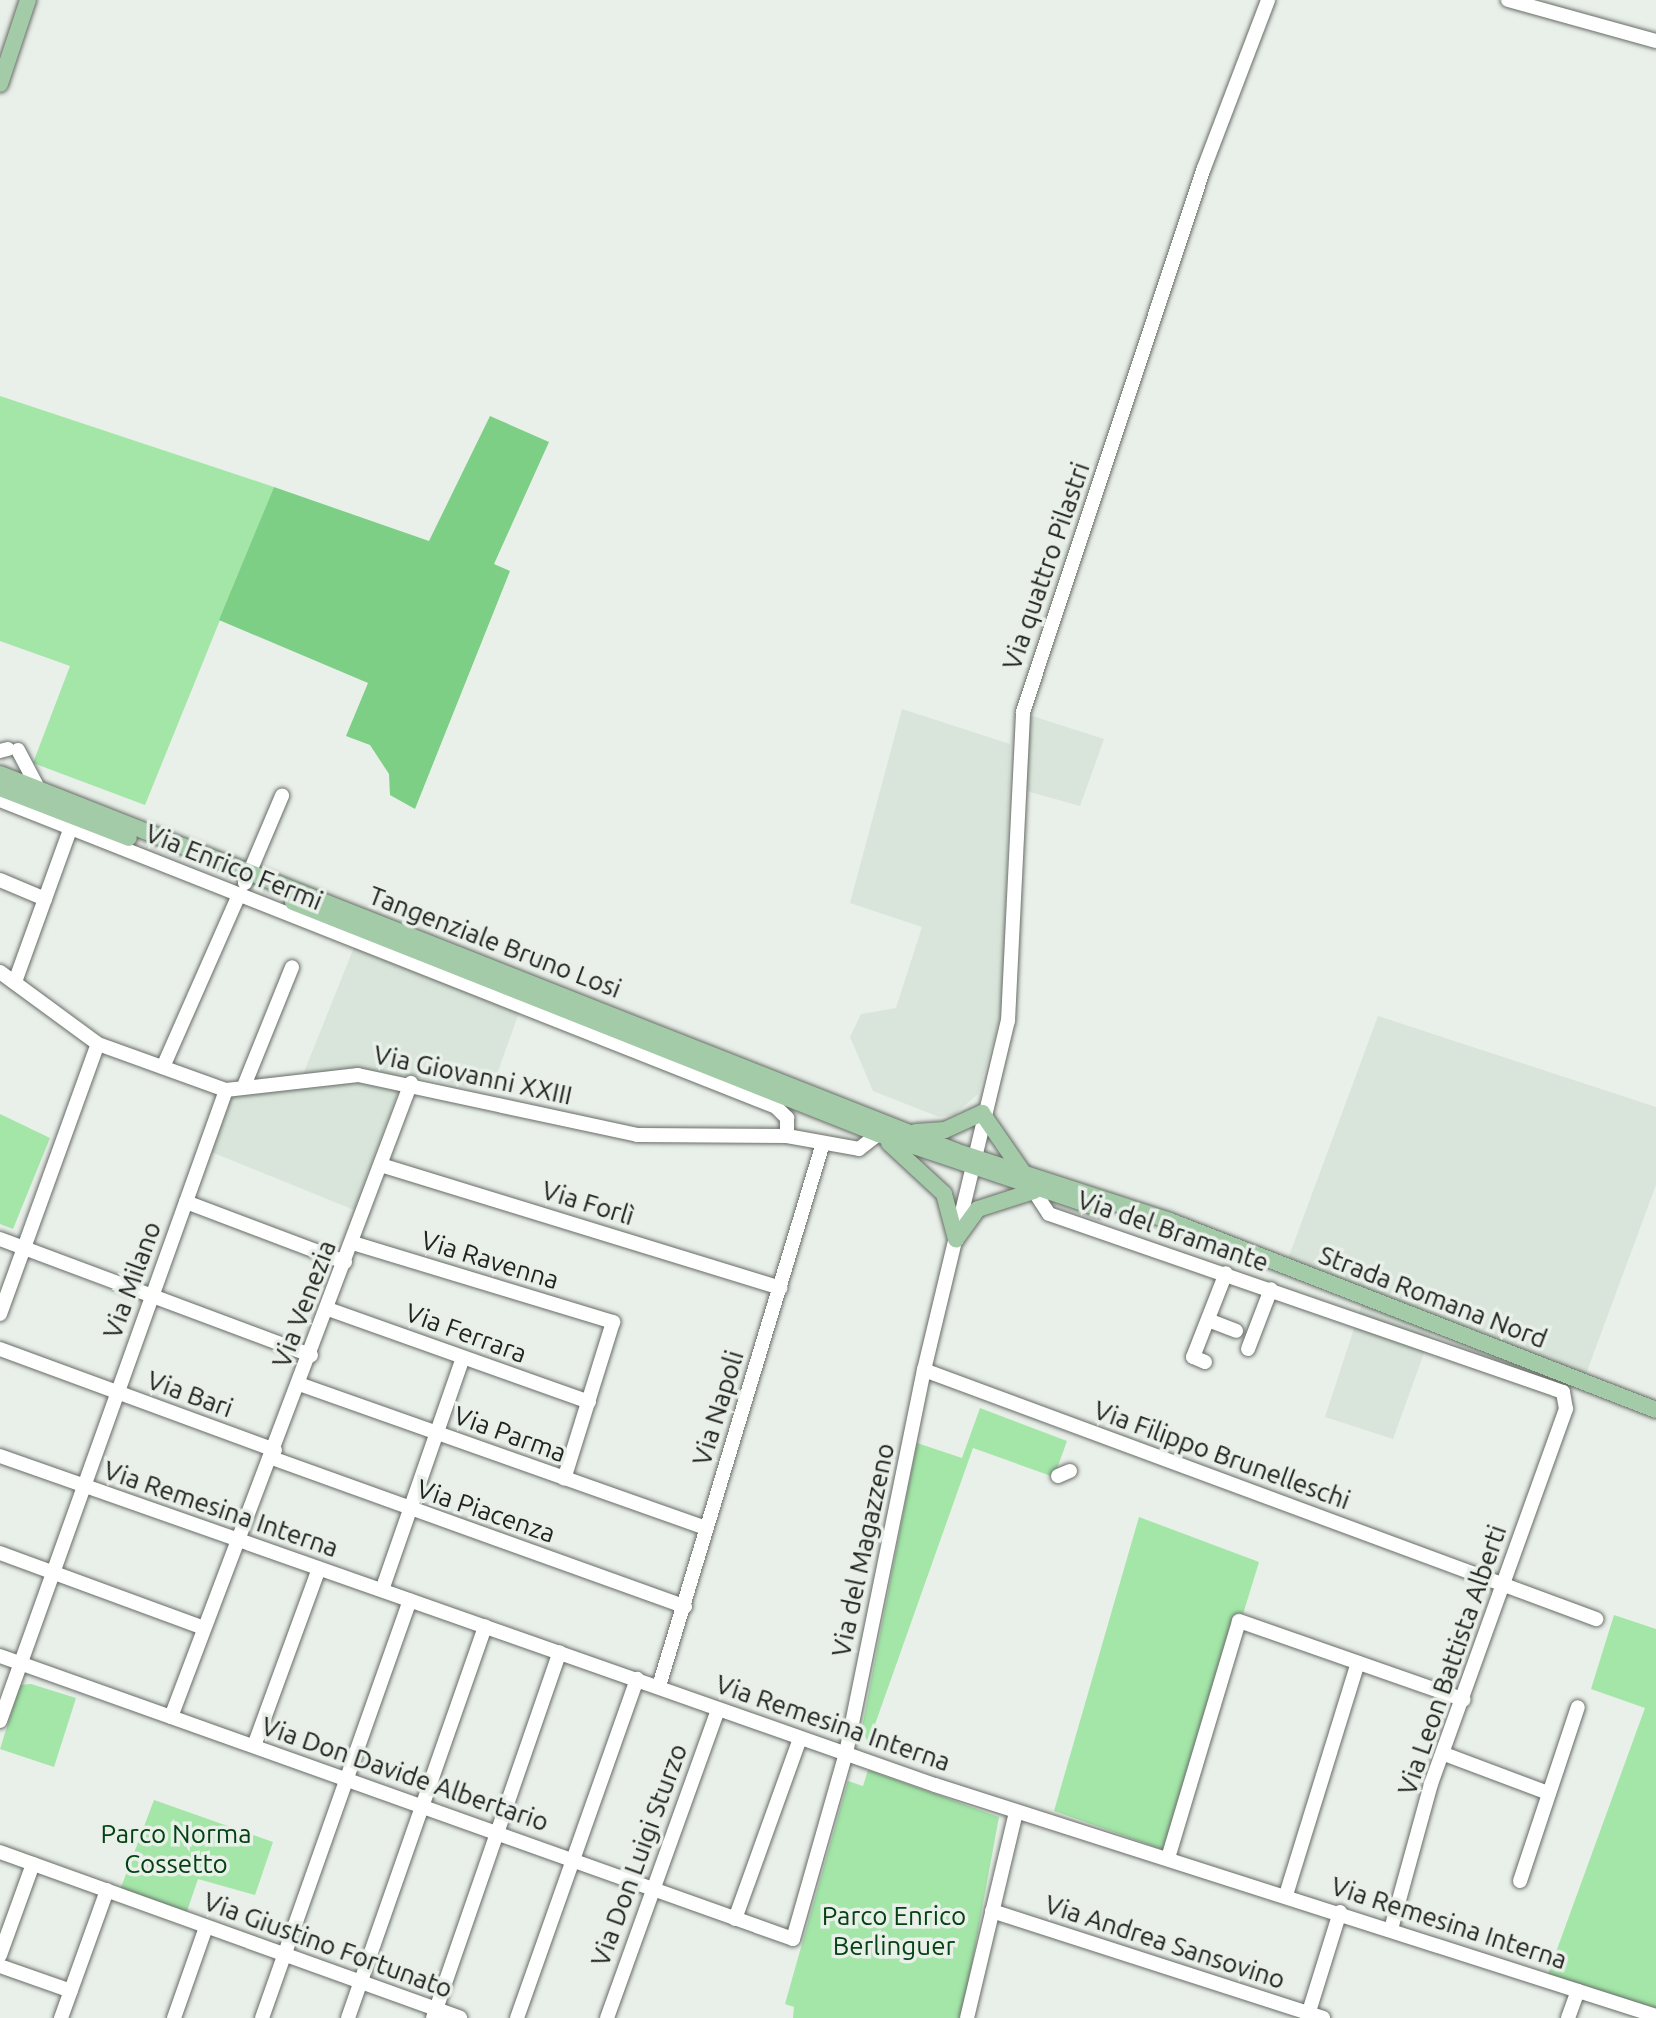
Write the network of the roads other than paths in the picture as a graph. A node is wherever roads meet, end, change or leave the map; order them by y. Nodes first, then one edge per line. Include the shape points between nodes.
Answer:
1 (28, 0) edge
2 (1268, 0) edge
3 (1508, 0) edge
4 (1656, 41) edge
5 (0, 84) edge
6 (11, 753) edge
7 (0, 774) edge
8 (0, 788) edge
9 (39, 790) junction
10 (282, 796) dead end
11 (0, 800) edge
12 (71, 827) junction
13 (0, 880) edge
14 (244, 884) junction
15 (45, 899) junction
16 (292, 967) dead end
17 (0, 972) edge
18 (16, 979) junction
19 (98, 1044) junction
20 (163, 1067) junction
21 (411, 1083) junction
22 (244, 1086) junction
23 (226, 1090) junction
24 (982, 1113) junction
25 (907, 1132) junction
26 (878, 1134) junction
27 (787, 1136) junction
28 (823, 1143) junction
29 (972, 1162) junction
30 (381, 1165) junction
31 (1026, 1175) junction
32 (1034, 1191) junction
33 (186, 1202) junction
34 (1191, 1231) junction
35 (0, 1239) edge
36 (956, 1239) junction
37 (353, 1243) junction
38 (25, 1248) junction
39 (345, 1262) junction
40 (1226, 1273) junction
41 (780, 1288) junction
42 (1271, 1289) junction
43 (153, 1295) junction
44 (328, 1309) junction
45 (0, 1314) edge
46 (1208, 1320) junction
47 (1236, 1331) dead end
48 (0, 1349) edge
49 (1248, 1349) dead end
50 (311, 1355) junction
51 (463, 1358) junction
52 (1205, 1362) dead end
53 (924, 1370) junction
54 (299, 1384) junction
55 (116, 1393) junction
56 (589, 1402) junction
57 (1566, 1409) joint
58 (1656, 1410) edge
59 (437, 1433) junction
60 (273, 1454) junction
61 (0, 1456) edge
62 (564, 1479) junction
63 (83, 1487) junction
64 (408, 1509) junction
65 (706, 1528) junction
66 (239, 1540) junction
67 (0, 1553) edge
68 (319, 1568) junction
69 (54, 1572) junction
70 (1503, 1584) junction
71 (382, 1590) junction
72 (410, 1600) junction
73 (685, 1607) junction
74 (1596, 1619) dead end
75 (485, 1626) junction
76 (204, 1628) junction
77 (560, 1652) junction
78 (0, 1656) edge
79 (1358, 1663) junction
80 (22, 1664) junction
81 (637, 1679) junction
82 (659, 1686) junction
83 (1464, 1700) junction
84 (1578, 1707) dead end
85 (718, 1709) junction
86 (171, 1717) junction
87 (0, 1721) edge
88 (800, 1738) junction
89 (254, 1746) junction
90 (846, 1753) junction
91 (1447, 1755) junction
92 (345, 1780) junction
93 (1548, 1793) junction
94 (421, 1807) junction
95 (1016, 1812) junction
96 (497, 1831) junction
97 (0, 1852) edge
98 (1168, 1858) junction
99 (573, 1859) junction
100 (33, 1864) junction
101 (1520, 1881) dead end
102 (107, 1890) junction
103 (654, 1890) junction
104 (1286, 1895) junction
105 (992, 1911) junction
106 (1340, 1912) junction
107 (735, 1919) junction
108 (206, 1927) junction
109 (1391, 1929) junction
110 (793, 1939) joint
111 (0, 1955) edge
112 (285, 1955) junction
113 (0, 1966) edge
114 (360, 1982) junction
115 (71, 1991) junction
116 (1578, 1991) junction
117 (434, 2014) edge
118 (1313, 2016) edge
119 (1656, 2016) edge
120 (61, 2018) edge
121 (174, 2018) edge
122 (262, 2018) edge
123 (348, 2018) edge
124 (460, 2018) edge
125 (517, 2018) edge
126 (607, 2018) edge
127 (967, 2018) edge
128 (1568, 2018) edge

1 - 5 main road
2 - 24 street, Via quattro Pilastri via 1204,168 1023,712 1013,988
3 - 4 street
6 - 9 street
7 - 9 main road, Tangenziale Bruno Losi
8 - 14 main road, Tangenziale Bruno Losi
9 - 14 main road, Tangenziale Bruno Losi
10 - 14 street
11 - 12 street, Via Enrico Fermi
12 - 14 street, Via Enrico Fermi
12 - 15 street
13 - 15 street
14 - 20 street
14 - 25 main road, Tangenziale Bruno Losi
14 - 26 main road, Tangenziale Bruno Losi
14 - 27 street, Via Enrico Fermi via 776,1107 787,1118
15 - 18 street
16 - 22 street
17 - 18 street
18 - 19 street
19 - 20 street
19 - 38 street
20 - 23 street
21 - 22 street, Via Giovanni XXIII via 308,1076
21 - 27 street, Via Giovanni XXIII via 637,1135
21 - 30 street, Via Venezia
22 - 23 street, Via Giovanni XXIII
23 - 33 street, Via Milano
24 - 25 main road via 945,1130
24 - 29 street, Via quattro Pilastri
24 - 31 main road
25 - 29 main road, Tangenziale Bruno Losi
26 - 28 street, Via Giovanni XXIII via 859,1149
26 - 29 main road, Tangenziale Bruno Losi
26 - 36 main road via 944,1194
27 - 28 street, Via Giovanni XXIII
28 - 41 street, Via Napoli
29 - 31 main road, Strada Romana Nord
29 - 32 main road, Strada Romana Nord
29 - 36 street, Via del Magazzeno
30 - 37 street, Via Venezia
30 - 41 street, Via Forlì
31 - 34 main road, Strada Romana Nord
32 - 34 main road, Strada Romana Nord
32 - 36 main road via 978,1209
32 - 40 street, Via del Bramante via 1049,1214
33 - 39 street
33 - 43 street, Via Milano
34 - 58 main road, Strada Romana Nord
35 - 38 street
36 - 53 street, Via del Magazzeno
37 - 39 street, Via Venezia
37 - 56 street, Via Ravenna via 613,1322
38 - 43 street
38 - 45 street
39 - 44 street, Via Venezia
40 - 42 street, Via del Bramante
40 - 46 street
41 - 65 street, Via Napoli
42 - 49 street
42 - 57 street, Via del Bramante via 1563,1392
43 - 50 street
43 - 55 street, Via Milano
44 - 50 street, Via Venezia
44 - 51 street, Via Ferrara
46 - 47 street
46 - 52 street via 1193,1357
48 - 55 street, Via Bari
50 - 54 street, Via Venezia
51 - 56 street, Via Ferrara
51 - 59 street
53 - 70 street, Via Filippo Brunelleschi
53 - 90 street, Via del Magazzeno
54 - 59 street, Via Parma
54 - 60 street, Via Venezia
55 - 60 street, Via Bari
55 - 63 street, Via Milano
56 - 62 street
57 - 70 street, Via Leon Battista Alberti
59 - 62 street, Via Parma
59 - 64 street
60 - 64 street, Via Piacenza
60 - 66 street, Via Venezia
61 - 63 street, Via Remesina Interna
62 - 65 street, Via Parma
63 - 66 street, Via Remesina Interna
63 - 69 street, Via Milano
64 - 71 street
64 - 73 street, Via Piacenza
65 - 73 street, Via Napoli
66 - 68 street, Via Remesina Interna
66 - 76 street, Via Venezia
67 - 69 street
68 - 71 street, Via Remesina Interna
68 - 89 street
69 - 76 street
69 - 80 street, Via Milano
70 - 74 street, Via Filippo Brunelleschi
70 - 83 street, Via Leon Battista Alberti
71 - 72 street, Via Remesina Interna
72 - 75 street, Via Remesina Interna
72 - 92 street
73 - 82 street, Via Napoli
75 - 77 street, Via Remesina Interna
75 - 94 street
76 - 86 street, Via Venezia
77 - 81 street, Via Remesina Interna
77 - 96 street
78 - 80 street, Via Don Davide Albertario
79 - 83 street
79 - 98 street via 1239,1621
79 - 104 street
80 - 86 street, Via Don Davide Albertario
80 - 87 street, Via Milano
81 - 82 street, Via Remesina Interna
81 - 99 street
82 - 85 street, Via Remesina Interna
83 - 91 street, Via Leon Battista Alberti
84 - 93 street
85 - 88 street, Via Remesina Interna
85 - 103 street, Via Don Luigi Sturzo
86 - 89 street, Via Don Davide Albertario
88 - 90 street, Via Remesina Interna
88 - 107 street
89 - 92 street, Via Don Davide Albertario
90 - 95 street, Via Remesina Interna
90 - 110 street, Via del Magazzeno
91 - 93 street
91 - 109 street, Via Leon Battista Alberti via 1431,1784
92 - 94 street, Via Don Davide Albertario
92 - 112 street
93 - 101 street
94 - 96 street, Via Don Davide Albertario
94 - 114 street
95 - 98 street, Via Remesina Interna
95 - 105 street
96 - 99 street, Via Don Davide Albertario
96 - 117 street
97 - 100 street, Via Giustino Fortunato
98 - 104 street, Via Remesina Interna
99 - 103 street, Via Don Davide Albertario
99 - 125 street
100 - 102 street, Via Giustino Fortunato
100 - 111 street
102 - 108 street, Via Giustino Fortunato
102 - 115 street
103 - 107 street, Via Don Davide Albertario
103 - 126 street, Via Don Luigi Sturzo
104 - 106 street, Via Remesina Interna
105 - 118 street, Via Andrea Sansovino
105 - 127 street
106 - 109 street, Via Remesina Interna
106 - 118 street
107 - 110 street, Via Don Davide Albertario
108 - 112 street, Via Giustino Fortunato
108 - 121 street
109 - 116 street, Via Remesina Interna
112 - 114 street, Via Giustino Fortunato
112 - 122 street
113 - 115 street
114 - 117 street, Via Giustino Fortunato
114 - 123 street
115 - 120 street
116 - 119 street, Via Remesina Interna
116 - 128 street
117 - 124 street, Via Giustino Fortunato

